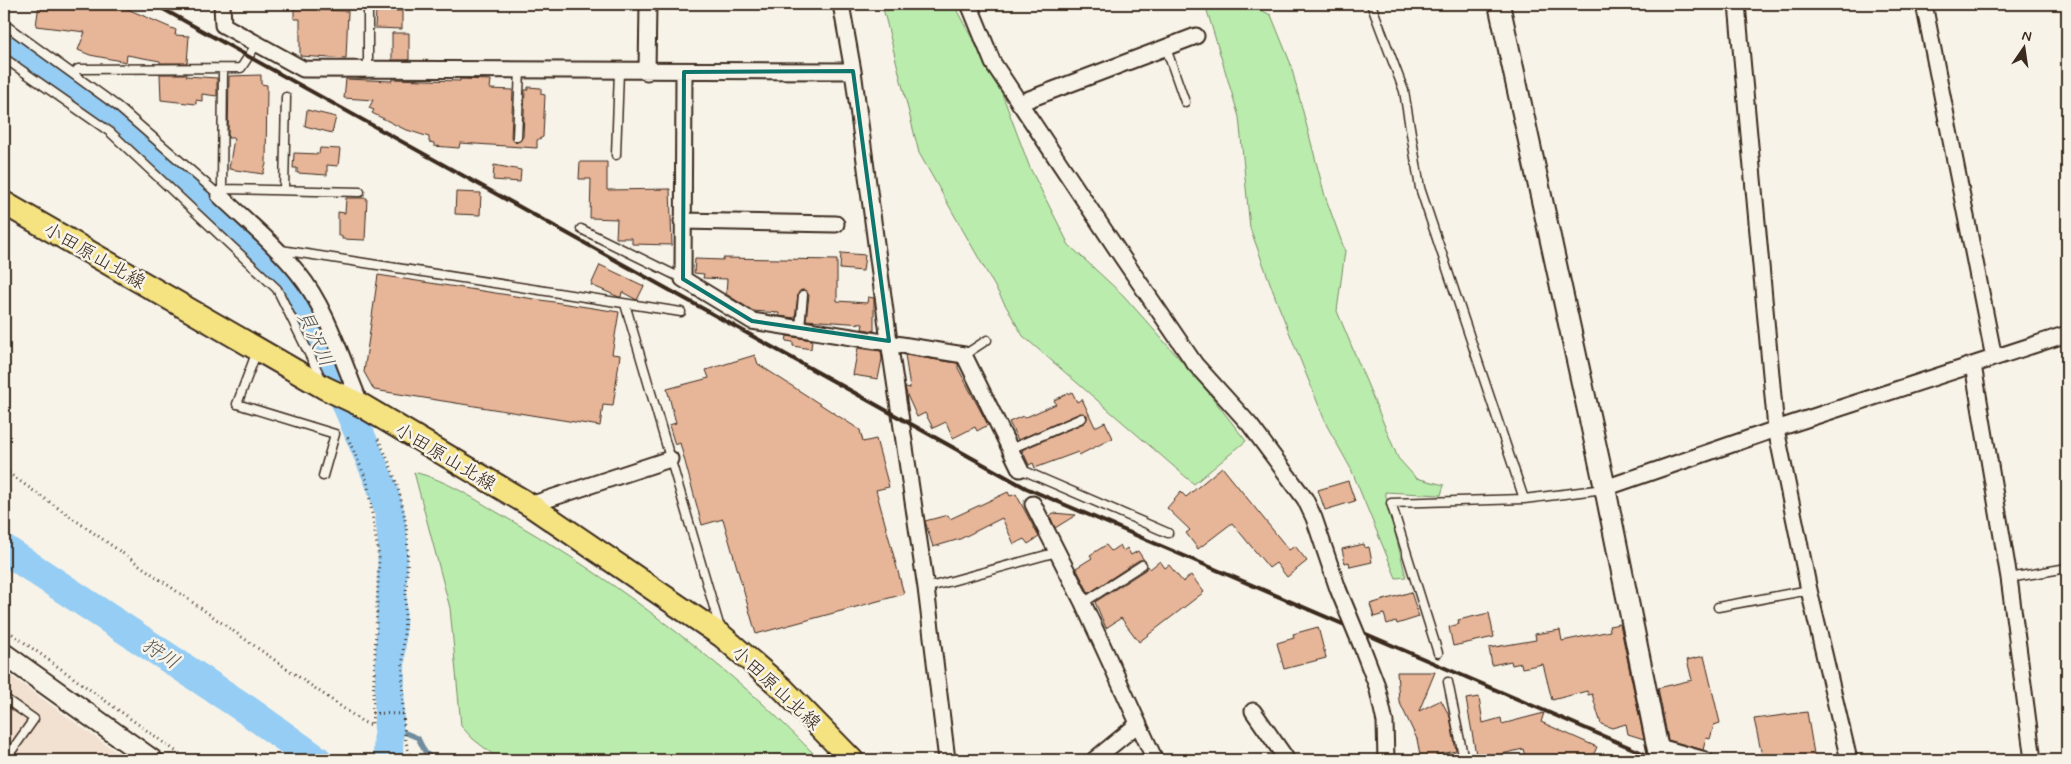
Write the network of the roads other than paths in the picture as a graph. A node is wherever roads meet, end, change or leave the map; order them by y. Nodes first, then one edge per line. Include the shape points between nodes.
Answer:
1 (222, 4) edge
2 (368, 4) edge
3 (648, 4) edge
4 (841, 4) edge
5 (969, 4) edge
6 (1371, 4) edge
7 (1499, 4) edge
8 (1737, 4) edge
9 (1924, 4) edge
10 (4, 24) edge
11 (1196, 36) dead end
12 (256, 45) junction
13 (1166, 48) junction
14 (4, 58) edge
15 (223, 69) junction
16 (368, 70) junction
17 (520, 70) junction
18 (619, 71) junction
19 (853, 71) junction
20 (647, 72) junction
21 (684, 72) junction
22 (74, 73) junction
23 (286, 98) dead end
24 (1185, 102) dead end
25 (1019, 103) junction
26 (517, 137) dead end
27 (616, 154) dead end
28 (284, 190) junction
29 (220, 192) junction
30 (360, 192) dead end
31 (4, 203) edge
32 (682, 222) junction
33 (836, 224) dead end
34 (581, 229) dead end
35 (277, 250) junction
36 (683, 279) junction
37 (803, 295) dead end
38 (625, 304) junction
39 (681, 312) dead end
40 (800, 328) junction
41 (2067, 334) edge
42 (987, 340) dead end
43 (888, 341) junction
44 (258, 349) junction
45 (964, 354) junction
46 (1994, 358) junction
47 (1973, 365) junction
48 (325, 388) junction
49 (360, 405) junction
50 (1082, 418) dead end
51 (1776, 429) junction
52 (1010, 449) junction
53 (670, 459) junction
54 (1020, 469) joint
55 (323, 476) dead end
56 (1606, 488) junction
57 (1524, 499) junction
58 (1034, 504) dead end
59 (530, 505) junction
60 (1168, 533) dead end
61 (1057, 552) junction
62 (1142, 565) dead end
63 (2067, 568) edge
64 (2009, 578) junction
65 (926, 588) junction
66 (1809, 590) junction
67 (1082, 603) junction
68 (1718, 607) dead end
69 (722, 636) junction
70 (1438, 653) dead end
71 (4, 654) edge
72 (1448, 682) dead end
73 (4, 698) edge
74 (1253, 711) dead end
75 (1138, 724) junction
76 (1659, 754) edge
77 (5, 760) edge
78 (152, 760) edge
79 (852, 760) edge
80 (947, 760) edge
81 (1094, 760) edge
82 (1155, 760) edge
83 (1282, 760) edge
84 (1386, 760) edge
85 (1464, 760) edge
86 (1705, 760) edge
87 (1849, 760) edge
88 (2033, 760) edge

1 - 12 street via 223,25
2 - 16 lane
3 - 20 street
4 - 19 street
5 - 25 street via 993,63
6 - 57 lane via 1404,91 1420,188
7 - 56 street
8 - 51 street
9 - 46 street
10 - 22 lane
11 - 13 street
12 - 15 lane via 241,68
12 - 16 street via 303,69
13 - 24 lane
13 - 25 street
14 - 48 lane via 110,132 277,289
15 - 22 lane via 78,69
15 - 29 lane
16 - 17 street
17 - 18 street
17 - 26 lane
18 - 20 street
18 - 27 lane
19 - 21 street
19 - 43 street
20 - 21 street
21 - 32 street
22 - 29 lane
23 - 28 lane
25 - 84 street, bridge via 1195,364 1250,425 1305,499 1377,686 1386,722
28 - 29 lane
28 - 30 lane
29 - 35 street
31 - 44 main road, 小田原山北線
32 - 33 street
32 - 36 street
34 - 36 lane
35 - 38 lane
35 - 49 street via 299,274 316,301
36 - 40 street via 752,321
37 - 40 lane
38 - 39 lane
38 - 53 lane
40 - 43 street
41 - 46 street
42 - 45 lane
43 - 45 street
43 - 65 street
44 - 48 main road, 小田原山北線
44 - 55 lane via 237,404 334,434
45 - 52 street
46 - 47 street
47 - 51 street
47 - 64 street
48 - 49 main road, 小田原山北線
49 - 59 main road, 小田原山北線
50 - 52 lane
51 - 56 street
51 - 66 street
52 - 54 street
53 - 59 street
53 - 69 lane
54 - 60 lane
56 - 57 lane
56 - 76 street
57 - 70 lane via 1391,503
58 - 61 street
59 - 69 main road, 小田原山北線
61 - 65 lane
61 - 67 street
62 - 67 lane
63 - 64 lane
64 - 88 street
65 - 80 street
66 - 68 lane
66 - 87 street
67 - 75 street
69 - 79 main road, 小田原山北線 via 782,688
71 - 78 street
72 - 85 lane
73 - 77 lane via 34,719
74 - 83 street via 1285,757
75 - 81 street
75 - 82 street
76 - 86 street

